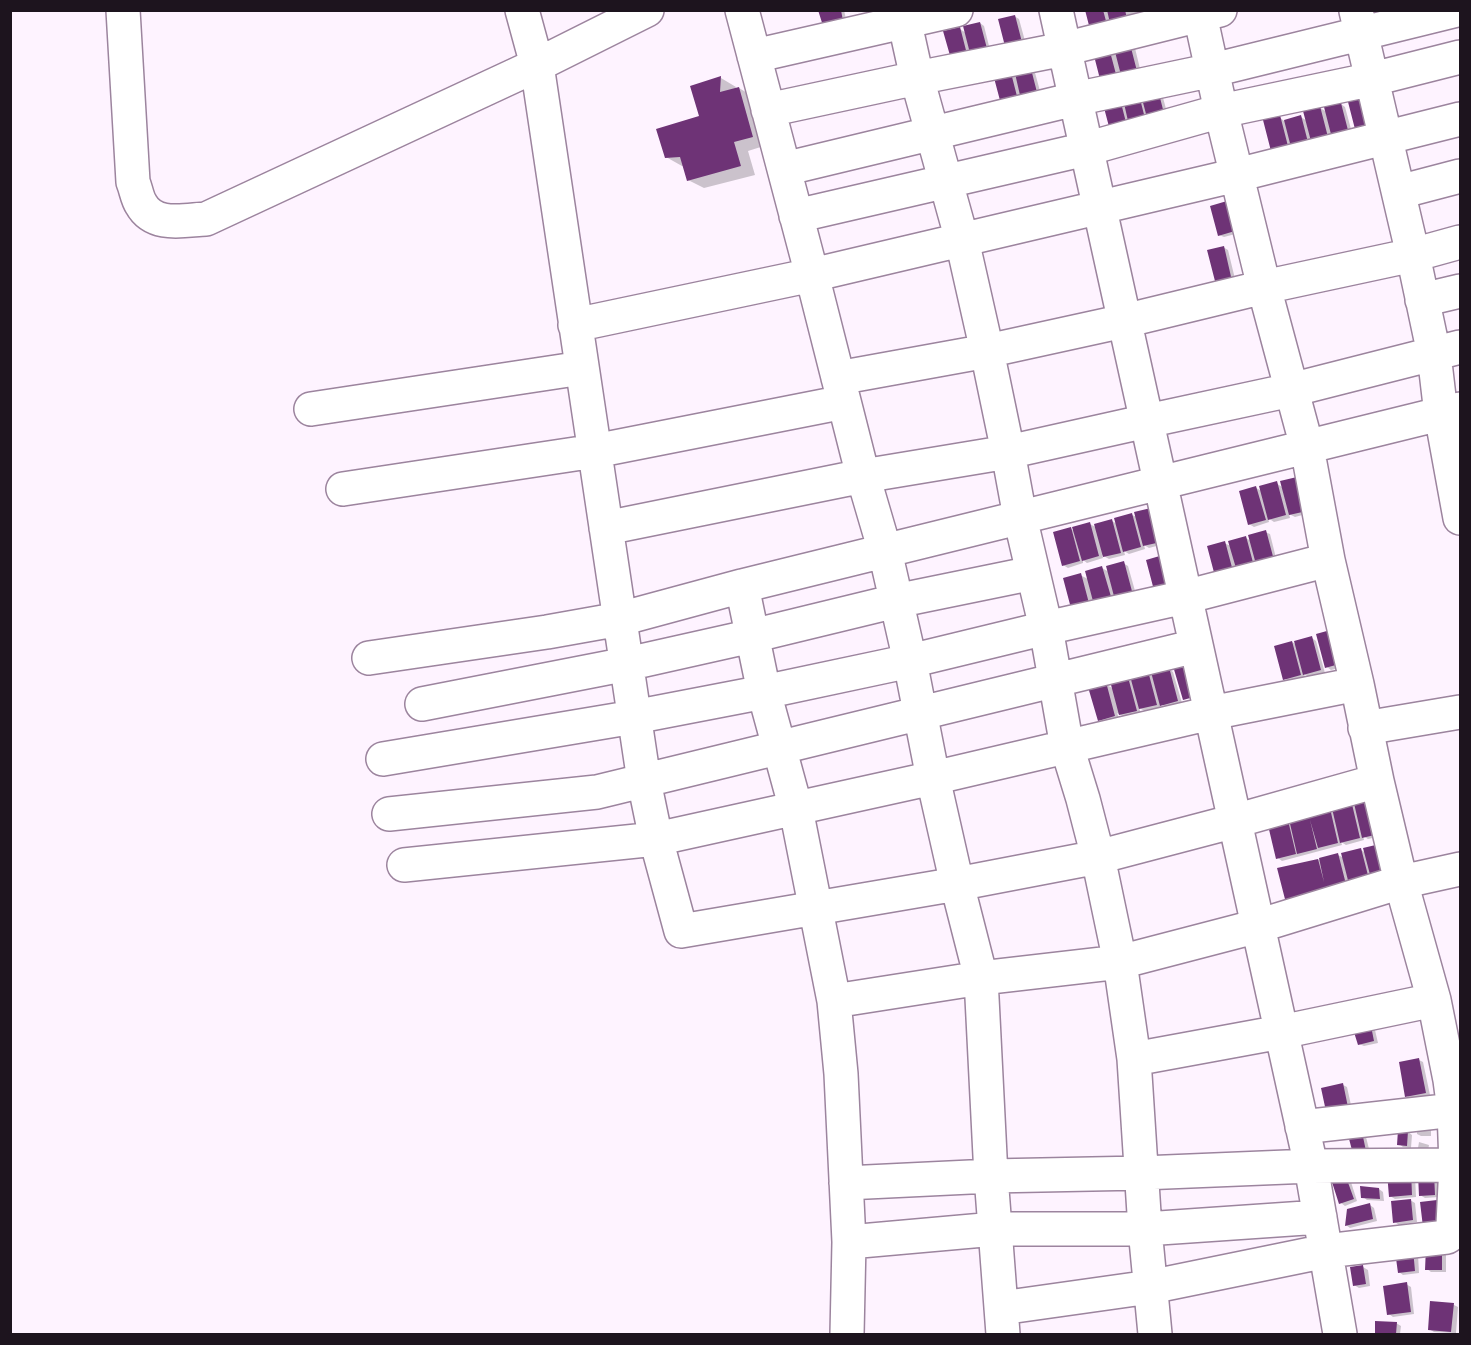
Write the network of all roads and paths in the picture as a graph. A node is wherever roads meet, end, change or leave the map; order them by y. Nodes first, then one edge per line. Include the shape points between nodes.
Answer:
1 (123, 10) edge
2 (522, 10) edge
3 (647, 10) edge
4 (742, 10) edge
5 (956, 10) edge
6 (1056, 10) edge
7 (1457, 10) edge
8 (1207, 12) edge
9 (904, 17) edge
10 (1359, 22) edge
11 (1064, 49) junction
12 (754, 56) junction
13 (1461, 57) edge
14 (537, 65) junction
15 (1213, 70) junction
16 (917, 78) junction
17 (1372, 79) junction
18 (1075, 99) junction
19 (768, 110) junction
20 (1221, 111) junction
21 (1461, 119) edge
22 (933, 133) junction
23 (1386, 137) junction
24 (1086, 149) junction
25 (784, 169) junction
26 (1237, 175) junction
27 (1461, 176) edge
28 (945, 180) junction
29 (1398, 192) junction
30 (1100, 207) junction
31 (796, 216) junction
32 (962, 240) junction
33 (1461, 242) edge
34 (1413, 255) junction
35 (812, 275) junction
36 (1264, 287) junction
37 (1461, 291) edge
38 (1422, 300) junction
39 (1125, 321) junction
40 (576, 325) junction
41 (1447, 350) edge
42 (987, 351) junction
43 (582, 368) junction
44 (841, 390) junction
45 (1291, 390) junction
46 (311, 409) dead end
47 (1451, 412) edge
48 (1147, 420) junction
49 (1306, 447) junction
50 (595, 452) junction
51 (1008, 453) junction
52 (862, 476) junction
53 (1160, 482) junction
54 (343, 489) dead end
55 (1020, 518) junction
56 (1461, 518) edge
57 (606, 528) junction
58 (885, 551) junction
59 (1328, 560) junction
60 (1032, 573) junction
61 (742, 586) junction
62 (1185, 597) junction
63 (896, 601) junction
64 (620, 619) junction
65 (1046, 628) junction
66 (752, 636) junction
67 (1196, 646) junction
68 (369, 658) dead end
69 (910, 661) junction
70 (627, 664) junction
71 (1055, 680) junction
72 (1357, 684) junction
73 (764, 692) junction
74 (422, 704) dead end
75 (1461, 712) edge
76 (920, 713) junction
77 (1211, 713) junction
78 (634, 717) junction
79 (1365, 728) junction
80 (779, 747) junction
81 (1067, 747) junction
82 (383, 759) dead end
83 (933, 778) junction
84 (644, 781) junction
85 (1377, 781) junction
86 (796, 809) junction
87 (389, 814) dead end
88 (1235, 821) junction
89 (656, 839) junction
90 (1098, 857) junction
91 (404, 865) dead end
92 (1461, 869) edge
93 (1401, 882) junction
94 (957, 884) junction
95 (816, 909) junction
96 (1258, 926) junction
97 (1120, 962) junction
98 (981, 978) junction
99 (1434, 1000) junction
100 (834, 1001) junction
101 (1281, 1032) junction
102 (1452, 1042) edge
103 (1134, 1059) junction
104 (1454, 1110) junction
105 (1302, 1127) junction
106 (1311, 1166) junction
107 (1456, 1166) junction
108 (1142, 1173) junction
109 (991, 1176) junction
110 (846, 1183) junction
111 (1320, 1217) junction
112 (995, 1229) junction
113 (1145, 1229) junction
114 (849, 1242) junction
115 (1326, 1251) junction
116 (1150, 1287) junction
117 (1002, 1321) edge
118 (847, 1335) edge
119 (1155, 1335) edge
120 (1340, 1335) edge

1 - 14 street via 133,182 141,205 152,218 170,221 206,219
2 - 14 street
3 - 14 street
4 - 12 street
5 - 9 street
6 - 11 street
7 - 10 street
8 - 11 street
8 - 15 street
9 - 12 street
9 - 16 street
10 - 15 street
10 - 17 street
11 - 16 street
11 - 18 street
12 - 19 street
13 - 17 street
14 - 40 street
15 - 18 street
15 - 20 street
16 - 19 street
16 - 22 street
17 - 20 street
17 - 23 street
18 - 22 street
18 - 24 street
19 - 25 street
20 - 24 street
20 - 26 street
21 - 23 street
22 - 25 street
22 - 28 street
23 - 26 street
23 - 29 street
24 - 28 street
24 - 30 street
25 - 31 street
26 - 30 street
26 - 36 street
27 - 29 street
28 - 31 street
28 - 32 street
29 - 34 street
30 - 32 street
30 - 39 street
31 - 35 street
32 - 35 street
32 - 42 street
33 - 34 street
34 - 36 street
34 - 38 street
35 - 40 street
35 - 44 street
36 - 39 street
36 - 45 street
37 - 38 street
38 - 41 street
39 - 42 street
39 - 48 street
40 - 43 street
41 - 45 street
41 - 47 street
42 - 44 street
42 - 51 street
43 - 46 street
43 - 50 street
44 - 50 street
44 - 52 street
45 - 48 street
45 - 49 street
47 - 49 street
47 - 56 street
48 - 51 street
48 - 53 street
49 - 53 street
49 - 59 street
50 - 54 street
50 - 57 street
51 - 52 street
51 - 55 street
52 - 57 street
52 - 58 street
53 - 55 street
53 - 62 street
55 - 58 street
55 - 60 street
57 - 64 street
58 - 61 street
58 - 63 street
59 - 62 street
59 - 72 street
60 - 63 street
60 - 65 street
61 - 64 street
61 - 66 street
62 - 65 street
62 - 67 street
63 - 66 street
63 - 69 street
64 - 68 street
64 - 70 street
65 - 69 street
65 - 71 street
66 - 70 street
66 - 73 street
67 - 71 street
67 - 77 street
69 - 73 street
69 - 76 street
70 - 74 street
70 - 78 street
71 - 76 street
71 - 81 street
72 - 77 street
72 - 79 street
73 - 78 street
73 - 80 street
75 - 79 street
76 - 80 street
76 - 83 street
77 - 81 street
77 - 88 street
78 - 82 street
78 - 84 street
79 - 85 street
80 - 84 street
80 - 86 street
81 - 83 street
81 - 90 street
83 - 86 street
83 - 94 street
84 - 87 street via 597,792
84 - 89 street
85 - 88 street
85 - 93 street
86 - 89 street
86 - 95 street
88 - 90 street
88 - 96 street
89 - 91 street
89 - 95 street via 681,931
90 - 94 street
90 - 97 street
92 - 93 street
93 - 96 street
93 - 99 street
94 - 95 street
94 - 98 street
95 - 100 street
96 - 97 street
96 - 101 street
97 - 98 street
97 - 103 street
98 - 100 street
98 - 109 street
99 - 101 street
99 - 102 street
100 - 110 street
101 - 103 street
101 - 105 street
102 - 104 street via 1450,1080
103 - 108 street
104 - 105 street
104 - 107 street
105 - 106 street
106 - 107 street
106 - 108 street
106 - 111 street
107 - 115 street via 1453,1224 1447,1237
108 - 109 street
108 - 113 street
109 - 110 street
109 - 112 street
110 - 114 street
111 - 113 street
111 - 115 street
112 - 113 street
112 - 114 street
112 - 117 street
113 - 116 street
114 - 118 street
115 - 116 street
115 - 120 street
116 - 117 street
116 - 119 street

